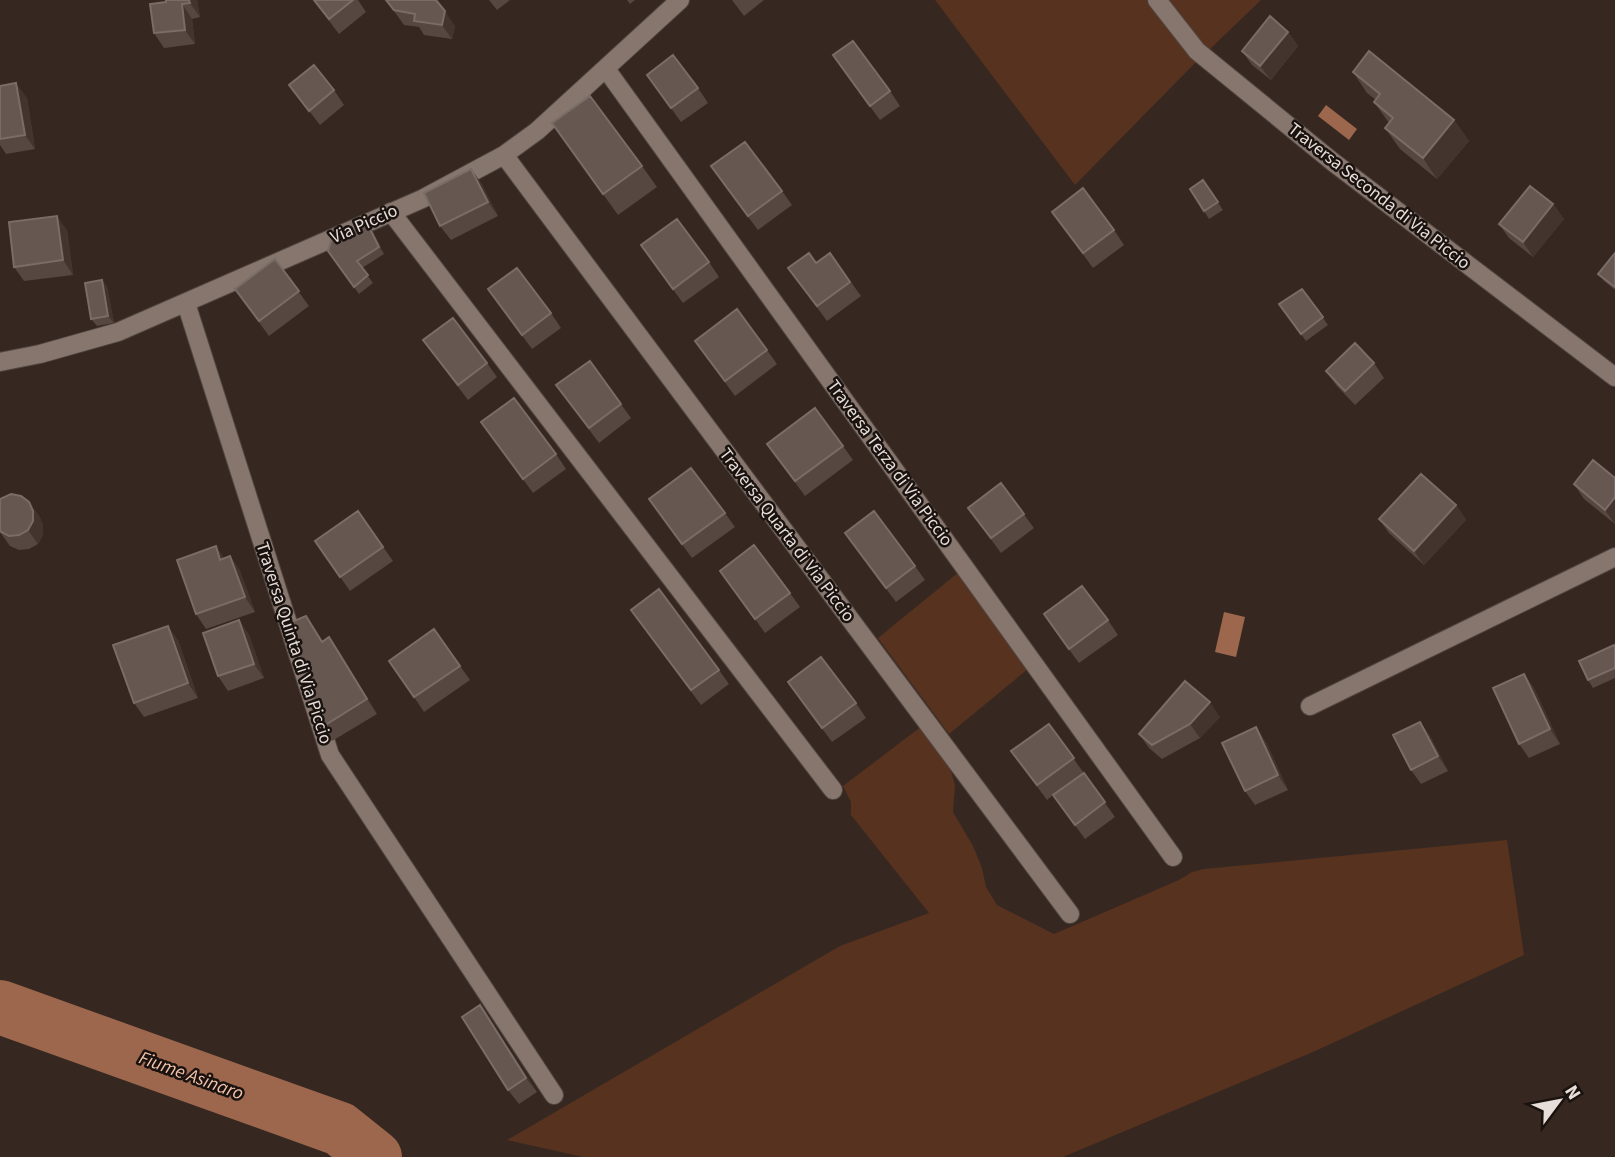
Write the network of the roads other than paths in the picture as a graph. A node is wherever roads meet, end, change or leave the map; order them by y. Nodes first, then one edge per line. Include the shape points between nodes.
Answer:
1 (680, 0) edge
2 (1157, 0) edge
3 (606, 69) junction
4 (504, 155) junction
5 (391, 212) junction
6 (186, 303) junction
7 (0, 362) edge
8 (1615, 377) edge
9 (1615, 557) edge
10 (1310, 706) dead end
11 (833, 790) dead end
12 (1173, 856) dead end
13 (1070, 914) dead end
14 (554, 1095) dead end

1 - 3 street, Via Piccio
2 - 8 street, Traversa Seconda di Via Piccio via 1198,51 1333,162
3 - 4 street, Via Piccio
3 - 12 street, Traversa Terza di Via Piccio
4 - 5 street, Via Piccio
4 - 13 street, Traversa Quarta di Via Piccio
5 - 6 street, Via Piccio
5 - 11 street
6 - 7 street, Via Piccio via 118,332
6 - 14 street, Traversa Quinta di Via Piccio via 330,755
9 - 10 street

